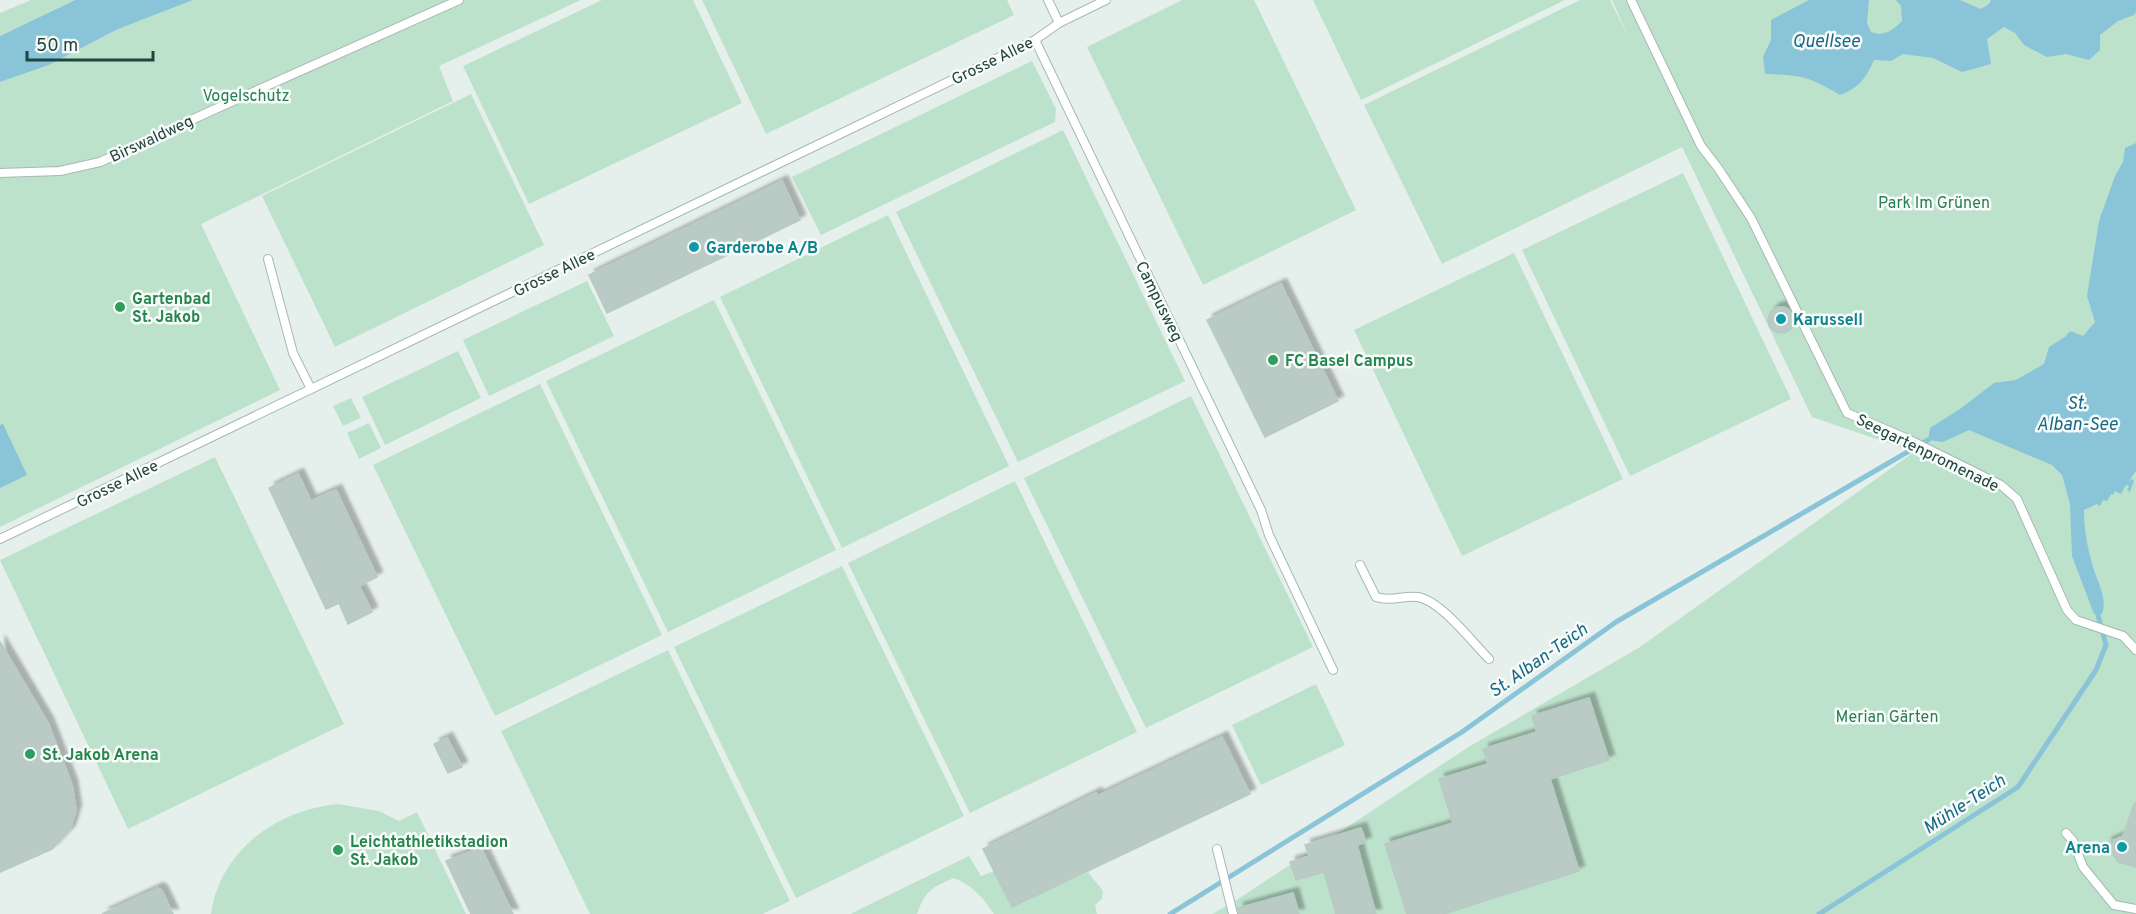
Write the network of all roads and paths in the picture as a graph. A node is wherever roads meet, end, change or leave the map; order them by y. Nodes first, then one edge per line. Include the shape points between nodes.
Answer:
1 (459, 0) edge
2 (1048, 0) edge
3 (1106, 0) edge
4 (1631, 0) edge
5 (1059, 23) junction
6 (1035, 40) junction
7 (0, 173) edge
8 (268, 259) dead end
9 (311, 389) junction
10 (0, 539) edge
11 (1360, 565) dead end
12 (2136, 650) edge
13 (1489, 659) dead end
14 (1333, 670) dead end
15 (2066, 833) dead end
16 (1217, 849) dead end
17 (2136, 909) edge
18 (1233, 914) edge

1 - 7 lane, Birswaldweg via 100,162 60,171
2 - 5 lane
3 - 5 lane, Grosse Allee
4 - 12 lane, Seegartenpromenade via 1701,146 1751,218 1847,413 2001,486 2017,499 2067,609 2076,620 2123,636
5 - 6 lane, Grosse Allee
6 - 9 lane, Grosse Allee
6 - 14 lane, Campusweg via 1261,510
8 - 9 lane via 293,353
9 - 10 lane, Grosse Allee
11 - 13 lane via 1376,597 1386,601 1418,597 1434,603
15 - 17 lane via 2083,867 2114,905
16 - 18 lane

